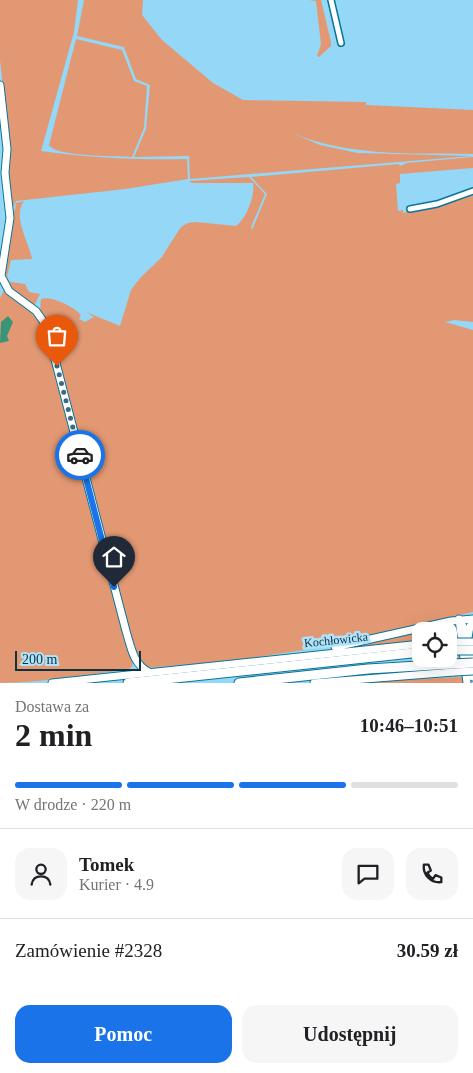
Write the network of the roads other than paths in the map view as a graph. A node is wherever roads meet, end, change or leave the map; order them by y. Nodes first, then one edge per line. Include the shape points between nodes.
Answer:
1 (331, 0) edge
2 (341, 43) dead end
3 (0, 85) edge
4 (473, 190) edge
5 (410, 209) dead end
6 (459, 619) junction
7 (473, 619) edge
8 (473, 624) edge
9 (470, 641) edge
10 (457, 644) edge
11 (412, 645) edge
12 (457, 647) edge
13 (473, 650) edge
14 (412, 653) edge
15 (301, 655) junction
16 (136, 662) junction
17 (473, 663) edge
18 (453, 668) junction
19 (473, 671) edge
20 (149, 672) junction
21 (473, 677) edge
22 (126, 679) edge
23 (52, 683) edge
24 (239, 683) edge
25 (314, 683) edge
26 (467, 683) edge

1 - 2 street
3 - 16 street via 10,220 2,279 11,293 38,314 47,328
4 - 5 street via 437,204
6 - 7 street
6 - 9 street
6 - 15 street
6 - 26 street
8 - 9 street via 470,626
9 - 10 street, bridge
9 - 21 street
11 - 15 street, Kochłowicka
12 - 13 highway, bridge
14 - 22 highway
15 - 20 street, Kochłowicka
16 - 20 street
16 - 22 street
17 - 18 highway, bridge
18 - 19 street, bridge
18 - 24 highway via 368,669
18 - 25 street
20 - 22 street
22 - 23 street

